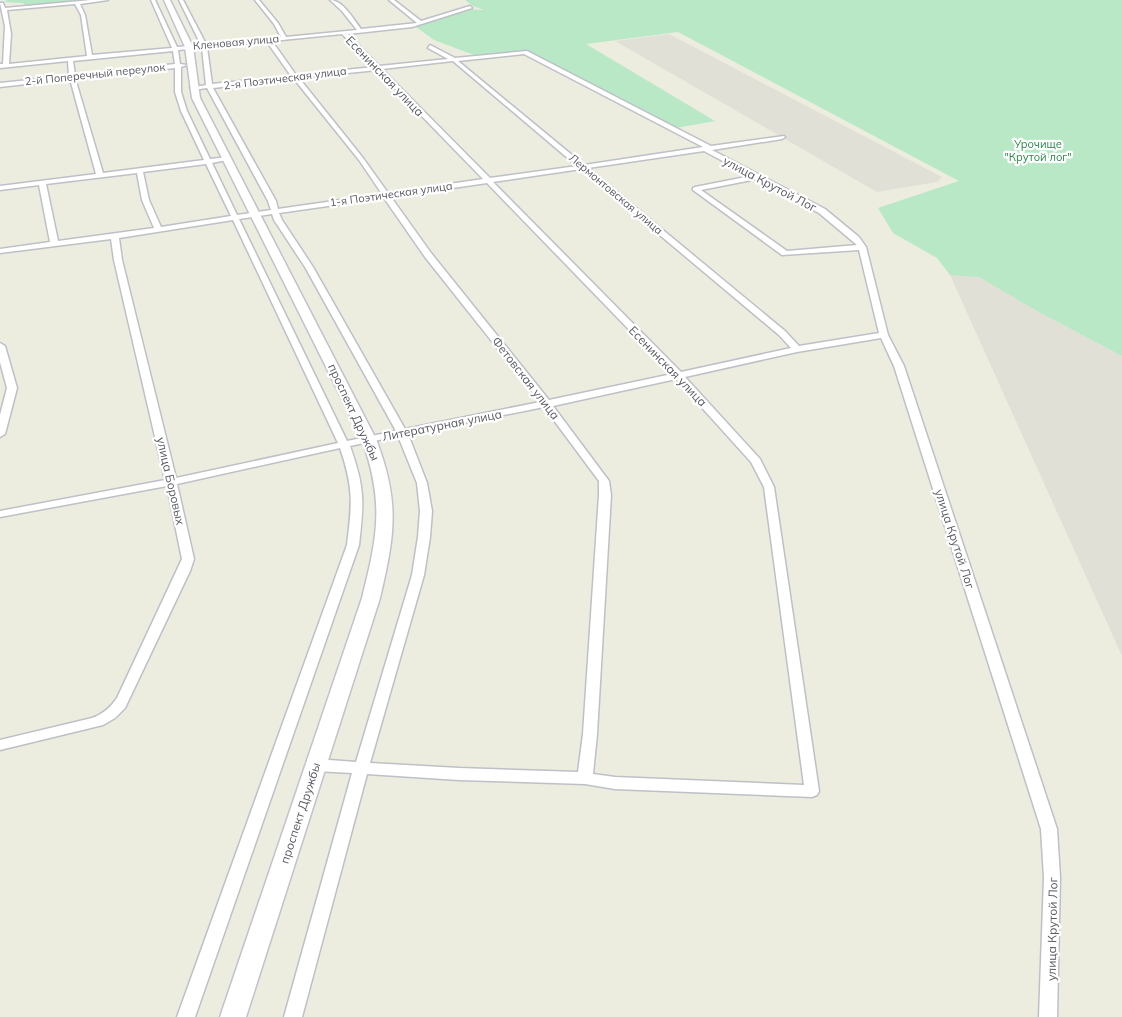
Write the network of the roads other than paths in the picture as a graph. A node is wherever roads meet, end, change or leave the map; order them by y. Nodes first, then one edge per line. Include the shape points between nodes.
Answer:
1 (106, 0) edge
2 (153, 0) edge
3 (167, 0) edge
4 (181, 0) edge
5 (257, 0) edge
6 (332, 0) edge
7 (391, 0) edge
8 (77, 2) junction
9 (0, 3) edge
10 (470, 7) dead end
11 (5, 9) junction
12 (420, 23) junction
13 (360, 30) junction
14 (343, 32) junction
15 (284, 38) junction
16 (268, 40) junction
17 (189, 47) junction
18 (430, 47) dead end
19 (525, 52) joint
20 (90, 57) junction
21 (70, 59) junction
22 (453, 59) junction
23 (3, 65) edge
24 (184, 65) junction
25 (376, 68) junction
26 (72, 77) junction
27 (295, 77) junction
28 (0, 85) edge
29 (210, 87) junction
30 (193, 88) junction
31 (782, 137) dead end
32 (708, 149) junction
33 (228, 159) junction
34 (208, 162) junction
35 (583, 167) junction
36 (140, 170) junction
37 (100, 174) junction
38 (758, 178) junction
39 (487, 180) junction
40 (42, 182) junction
41 (0, 188) edge
42 (386, 195) junction
43 (275, 211) junction
44 (256, 214) junction
45 (234, 217) junction
46 (158, 228) junction
47 (115, 236) junction
48 (54, 242) junction
49 (862, 247) junction
50 (0, 251) edge
51 (884, 335) junction
52 (0, 346) edge
53 (797, 349) junction
54 (679, 376) junction
55 (547, 404) junction
56 (402, 433) junction
57 (0, 434) edge
58 (369, 439) junction
59 (344, 445) junction
60 (171, 482) junction
61 (0, 514) edge
62 (0, 745) edge
63 (316, 766) junction
64 (361, 768) junction
65 (585, 778) junction
66 (186, 1017) edge
67 (233, 1017) edge
68 (293, 1017) edge
69 (1048, 1017) edge

1 - 8 street
2 - 17 street
3 - 17 main road, проспект Дружбы
4 - 17 street
5 - 15 street
6 - 13 street
7 - 12 street
8 - 11 street
8 - 20 street via 83,15
9 - 11 street
10 - 12 street, Кленовая улица
11 - 23 street via 8,41
12 - 13 street, Кленовая улица
13 - 14 street, Кленовая улица
14 - 15 street, Кленовая улица
14 - 25 street, Есенинская улица
15 - 16 street, Кленовая улица
16 - 17 street, Кленовая улица
16 - 27 street, Фетовская улица
17 - 20 street, Кленовая улица
17 - 24 main road, проспект Дружбы
17 - 29 street
18 - 22 street, Лермонтовская улица
19 - 22 street, 2-я Поэтическая улица
19 - 32 street, улица Крутой Лог
20 - 21 street, Кленовая улица
21 - 23 street, Кленовая улица
21 - 26 street
22 - 25 street, 2-я Поэтическая улица
22 - 35 street, Лермонтовская улица
24 - 26 street, 2-й Поперечный переулок
24 - 30 main road, проспект Дружбы
24 - 34 street via 178,92
25 - 27 street, 2-я Поэтическая улица
25 - 39 street, Есенинская улица
26 - 28 street, 2-й Поперечный переулок
26 - 37 street
27 - 29 street, 2-я Поэтическая улица
27 - 42 street, Фетовская улица
29 - 30 street, 2-я Поэтическая улица
29 - 43 street
30 - 33 main road, проспект Дружбы
31 - 32 street, 1-я Поэтическая улица
32 - 35 street, 1-я Поэтическая улица
32 - 38 street, улица Крутой Лог
33 - 34 street
33 - 44 main road, проспект Дружбы
34 - 36 street
34 - 45 street
35 - 39 street, 1-я Поэтическая улица
35 - 53 street, Лермонтовская улица
36 - 37 street
36 - 46 street via 152,221
37 - 40 street
38 - 49 street, улица Крутой Лог via 835,220
38 - 49 street via 695,189 785,253
39 - 42 street, 1-я Поэтическая улица
39 - 54 street, Есенинская улица
40 - 41 street
40 - 48 street
42 - 43 street, 1-я Поэтическая улица
42 - 55 street, Фетовская улица via 428,255
43 - 44 street, 1-я Поэтическая улица
43 - 56 street
44 - 45 street, 1-я Поэтическая улица
44 - 58 main road, проспект Дружбы
45 - 46 street, 1-я Поэтическая улица
45 - 59 street
46 - 47 street, 1-я Поэтическая улица
47 - 48 street, 1-я Поэтическая улица
47 - 60 street, улица Боровых
48 - 50 street, 1-я Поэтическая улица
49 - 51 street, улица Крутой Лог
51 - 53 street, Литературная улица
51 - 69 street, улица Крутой Лог via 899,366 1049,829 1054,875
52 - 57 street via 12,388
53 - 54 street, Литературная улица
54 - 55 street, Литературная улица
54 - 65 street, Есенинская улица via 756,461 769,488 812,791 615,783
55 - 56 street, Литературная улица
55 - 65 street, Фетовская улица via 606,487
56 - 58 street, Литературная улица
56 - 64 street via 422,483 426,511 424,537 418,575
58 - 59 street, Литературная улица
58 - 63 main road, проспект Дружбы via 387,504 386,533 371,598
59 - 60 street, Литературная улица
59 - 66 street via 357,489 352,545
60 - 61 street, Литературная улица
60 - 62 street, улица Боровых via 188,560 123,700 104,720
63 - 64 street
63 - 67 main road, проспект Дружбы
64 - 65 street
64 - 68 street

